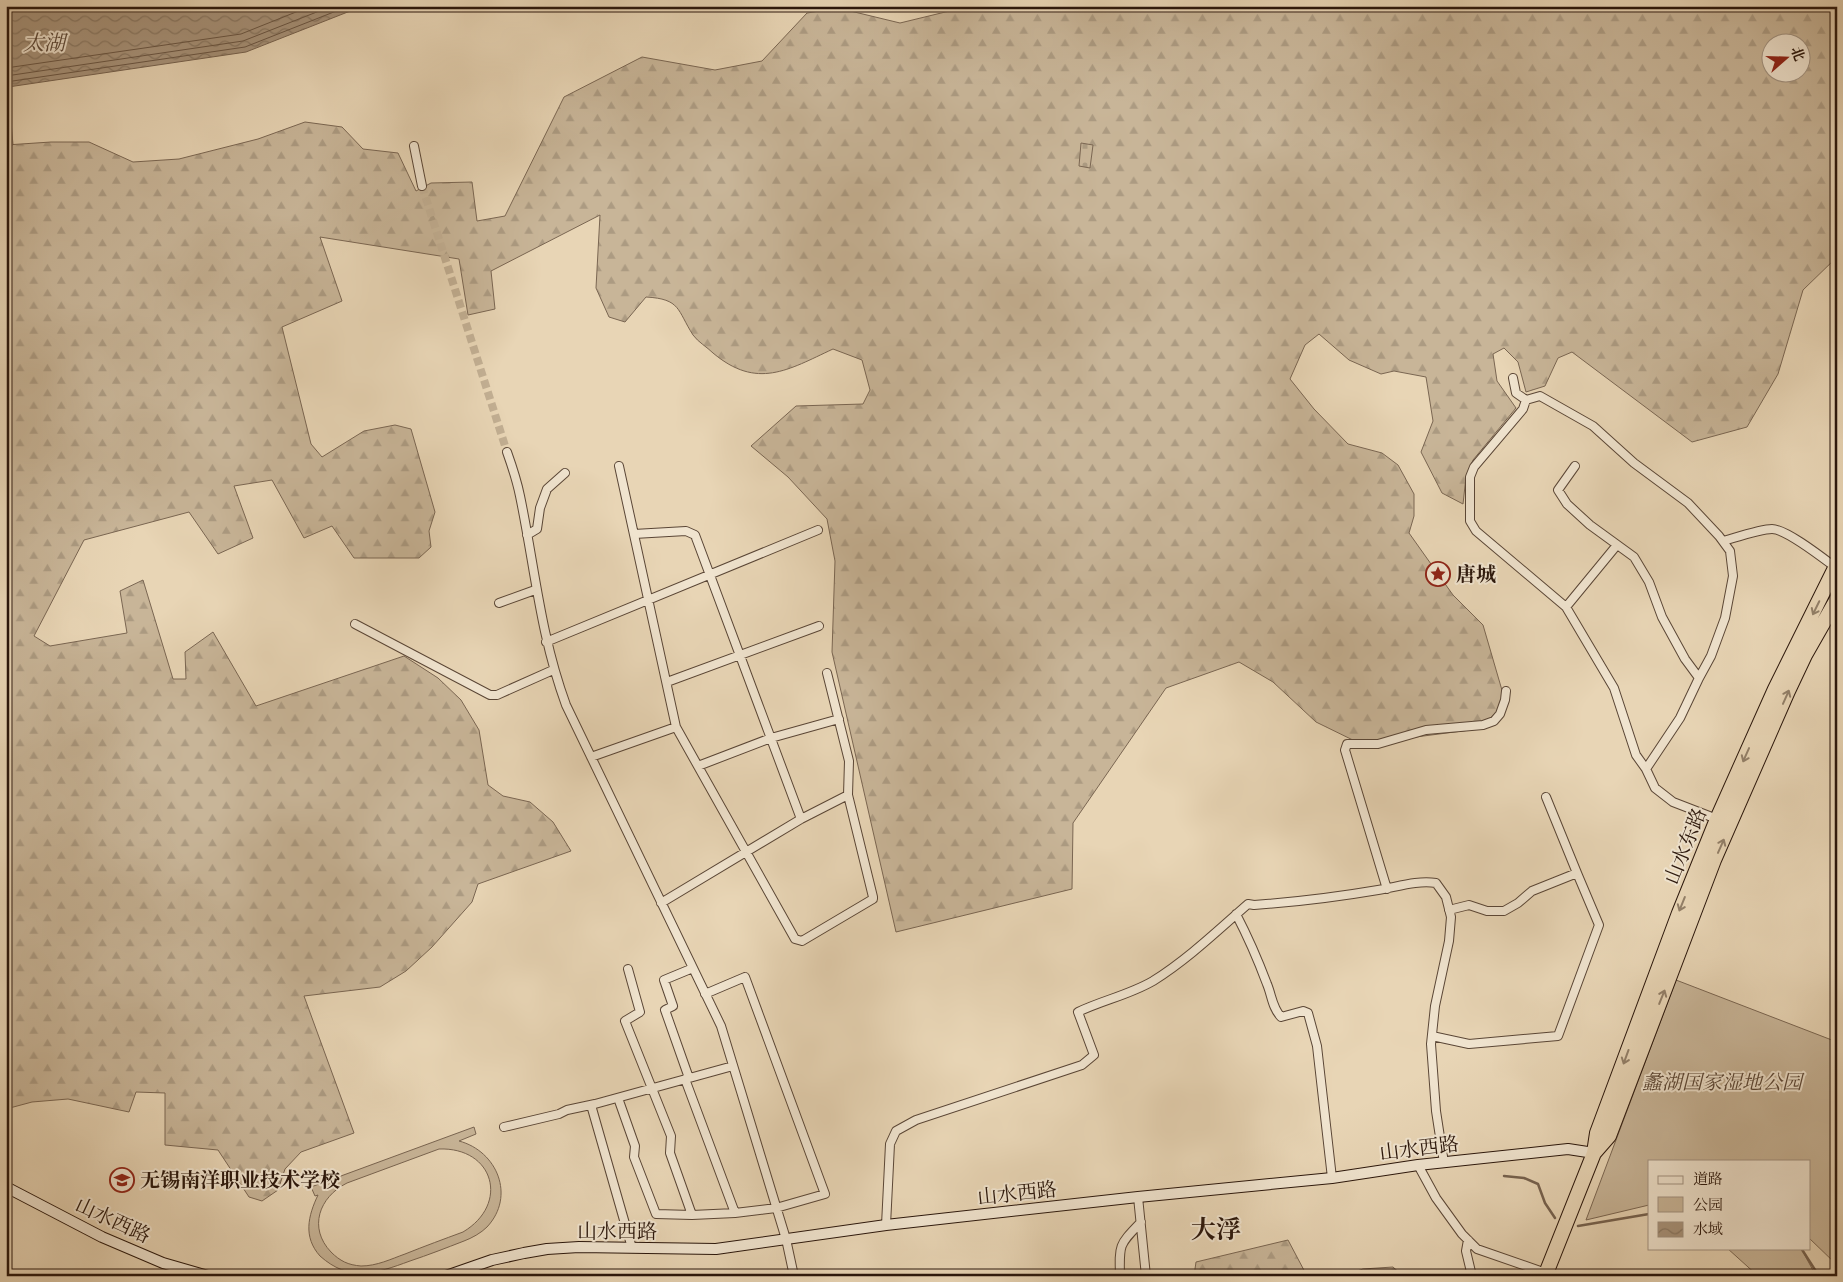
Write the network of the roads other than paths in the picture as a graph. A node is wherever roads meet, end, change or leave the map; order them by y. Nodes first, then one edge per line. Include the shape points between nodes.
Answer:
1 (414, 146) dead end
2 (422, 186) tunnel mouth
3 (1513, 378) dead end
4 (1526, 400) junction
5 (507, 452) tunnel mouth
6 (618, 466) dead end
7 (1575, 466) dead end
8 (565, 473) dead end
9 (818, 530) dead end
10 (634, 534) junction
11 (527, 535) junction
12 (1723, 541) junction
13 (1617, 545) junction
14 (1836, 566) edge
15 (710, 574) junction
16 (536, 590) junction
17 (1837, 599) edge
18 (649, 600) junction
19 (499, 603) dead end
20 (1566, 607) junction
21 (355, 624) dead end
22 (819, 626) dead end
23 (546, 642) junction
24 (739, 654) junction
25 (553, 670) junction
26 (827, 673) dead end
27 (1699, 678) junction
28 (667, 682) junction
29 (1506, 691) dead end
30 (838, 719) junction
31 (676, 727) junction
32 (771, 738) junction
33 (591, 757) junction
34 (698, 766) junction
35 (1646, 769) junction
36 (848, 795) junction
37 (1546, 798) dead end
38 (801, 819) junction
39 (1717, 819) junction
40 (747, 852) junction
41 (1577, 873) junction
42 (1387, 889) junction
43 (661, 903) junction
44 (1449, 910) junction
45 (1236, 914) junction
46 (693, 968) junction
47 (628, 969) dead end
48 (705, 994) junction
49 (1432, 1036) junction
50 (733, 1066) junction
51 (687, 1079) junction
52 (652, 1088) junction
53 (618, 1098) junction
54 (591, 1105) junction
55 (504, 1127) dead end
56 (1594, 1153) junction
57 (1444, 1163) junction
58 (1418, 1165) junction
59 (1332, 1178) junction
60 (6, 1187) edge
61 (1138, 1197) junction
62 (776, 1208) junction
63 (735, 1213) junction
64 (692, 1215) junction
65 (1141, 1222) junction
66 (886, 1225) junction
67 (786, 1239) junction
68 (1468, 1240) junction
69 (632, 1248) junction
70 (1546, 1274) edge
71 (208, 1276) edge
72 (446, 1276) edge
73 (794, 1276) edge
74 (1120, 1276) edge
75 (1146, 1276) edge
76 (1472, 1276) edge

1 - 2 street
3 - 4 street via 1516,393
4 - 12 street via 1540,396 1593,426 1634,463 1688,503
4 - 20 street via 1523,409 1474,467 1470,477 1470,521 1476,531
5 - 11 street via 520,494
6 - 10 street
7 - 13 street via 1558,490 1573,510
8 - 11 street via 547,489 536,529
9 - 15 street
10 - 15 street via 686,531 695,535
10 - 18 street
11 - 16 street
12 - 14 street via 1772,529
12 - 27 street via 1730,551 1733,576 1725,618
13 - 20 street
13 - 27 street via 1634,557 1685,659
14 -> 39 highway, 山水东路 via 1775,689
15 - 18 street
15 - 24 street
16 - 19 street
16 - 23 street
56 -> 17 highway, 山水东路 via 1609,1136 1714,860 1771,730
18 - 23 street
18 - 28 street
20 - 35 street via 1614,688 1636,755
21 - 25 street via 490,695
22 - 24 street
23 - 25 street
24 - 28 street
24 - 32 street
25 - 33 street
26 - 30 street
27 - 35 street via 1680,718
28 - 31 street
29 - 42 street via 1500,714 1494,721 1483,725 1426,730 1378,744 1346,744 1345,750
30 - 32 street
30 - 36 street via 849,761
31 - 33 street
31 - 34 street
32 - 34 street
32 - 38 street
33 - 43 street
34 - 40 street
35 - 39 street via 1655,788 1673,802
36 - 38 street
36 - 40 street via 873,899 802,941 795,939
37 - 41 street
38 - 40 street
39 -> 56 highway, 山水东路 via 1597,1133
40 - 43 street
41 - 44 street via 1532,891 1504,911 1487,911 1469,905
41 - 49 street via 1599,925 1558,1036 1469,1044
42 - 44 street via 1426,881 1436,883 1446,897
42 - 45 street via 1293,902 1248,904
43 - 46 street
44 - 49 street via 1449,941
45 - 59 street via 1254,949 1274,1010 1280,1017 1303,1011 1308,1013 1317,1046
45 - 66 street via 1195,952 1152,981 1078,1012 1094,1055 1082,1065 916,1120 896,1131 890,1144
46 - 48 street
46 - 51 street via 664,980 673,1006 665,1010
47 - 52 street via 640,1012 625,1021
48 - 50 street via 721,1026
48 - 62 street via 745,977 825,1194
49 - 57 street via 1436,1111
50 - 51 street
50 - 62 street
51 - 52 street
51 - 63 street
52 - 53 street
52 - 64 street via 671,1136 670,1153
53 - 54 street
53 - 64 street via 635,1146 634,1157 656,1214
54 - 55 street
54 - 69 street
56 - 57 street, 山水西路 via 1568,1149
56 - 70 highway, 山水东路
57 - 58 street, 山水西路
58 - 59 street, 山水西路
58 - 68 street via 1436,1198
59 - 61 street, 山水西路
60 - 71 street, 山水西路 via 102,1237 163,1263
61 - 65 street
61 - 66 street, 山水西路
62 - 63 street
62 - 67 street
63 - 64 street
65 - 74 street via 1122,1242
65 - 75 street
66 - 67 street, 山水西路
67 - 69 street, 山水西路 via 716,1249
67 - 73 street
68 - 70 street via 1477,1249
68 - 76 street via 1466,1251
69 - 72 street, 山水西路 via 579,1247 524,1253

